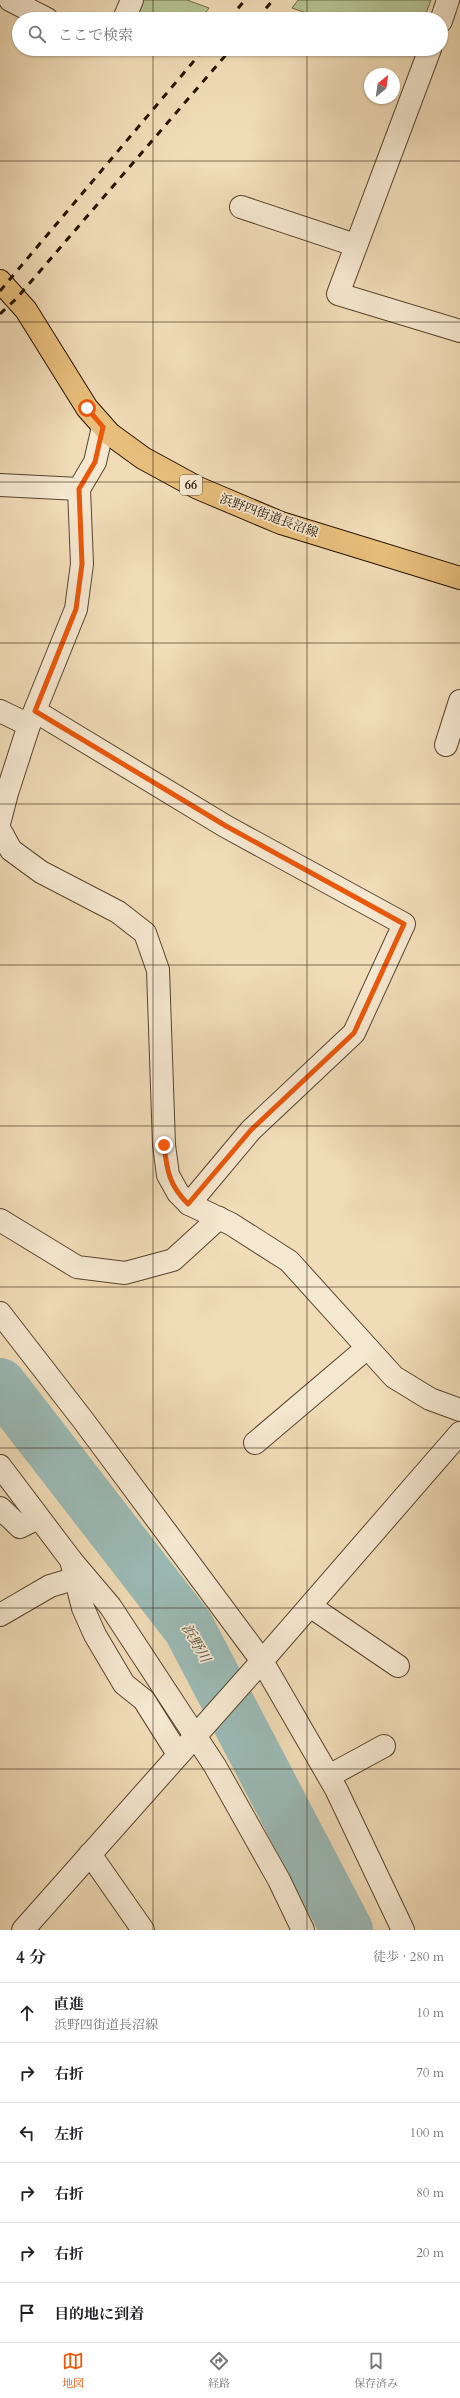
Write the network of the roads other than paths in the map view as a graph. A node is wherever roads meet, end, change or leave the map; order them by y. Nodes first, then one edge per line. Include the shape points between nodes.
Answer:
1 (10, 0) edge
2 (132, 0) edge
3 (448, 0) edge
4 (33, 12) edge
5 (127, 12) edge
6 (444, 12) edge
7 (427, 56) edge
8 (241, 207) dead end
9 (355, 245) junction
10 (0, 281) edge
11 (460, 331) edge
12 (103, 427) junction
13 (0, 485) edge
14 (79, 489) junction
15 (460, 578) edge
16 (460, 701) edge
17 (0, 711) edge
18 (32, 718) junction
19 (446, 745) dead end
20 (0, 820) edge
21 (0, 830) edge
22 (188, 1204) junction
23 (219, 1218) junction
24 (0, 1220) edge
25 (0, 1313) edge
26 (367, 1348) junction
27 (460, 1410) edge
28 (460, 1434) edge
29 (255, 1443) dead end
30 (0, 1466) edge
31 (0, 1508) edge
32 (38, 1518) junction
33 (74, 1569) junction
34 (310, 1606) junction
35 (0, 1615) edge
36 (262, 1661) junction
37 (398, 1666) dead end
38 (195, 1737) junction
39 (384, 1746) dead end
40 (178, 1754) junction
41 (329, 1776) junction
42 (90, 1854) junction
43 (23, 1930) edge
44 (143, 1930) edge
45 (303, 1930) edge
46 (403, 1930) edge

1 - 4 street
2 - 5 street
3 - 6 street
7 - 9 street
8 - 9 street
9 - 11 street via 338,294
10 - 12 main road, 浜野四街道長沼線 / 66 via 26,310 87,408
12 - 14 street via 95,462
12 - 15 main road, 浜野四街道長沼線 / 66 via 142,458 198,488 281,523
13 - 14 street
14 - 18 street via 82,564 76,609
16 - 19 street
17 - 18 street
18 - 20 street via 6,792
18 - 22 street via 404,924 354,1033 251,1130
21 - 22 street via 11,850 41,872 118,912 145,934 158,970 164,1145 168,1175 178,1194
22 - 23 street
23 - 24 street via 173,1260 124,1273 77,1267
23 - 26 street via 289,1261
25 - 36 street
26 - 27 street via 394,1377 430,1399
26 - 29 street
28 - 34 street
30 - 32 street
31 - 32 street via 20,1527
32 - 33 street
33 - 35 street
33 - 38 street via 110,1606
33 - 40 street via 83,1608 95,1635 124,1684 144,1700
34 - 36 street
34 - 37 street
36 - 38 street
36 - 41 street
38 - 40 street
38 - 45 street via 215,1766 279,1880
39 - 41 street
40 - 42 street
41 - 46 street
42 - 43 street
42 - 44 street

